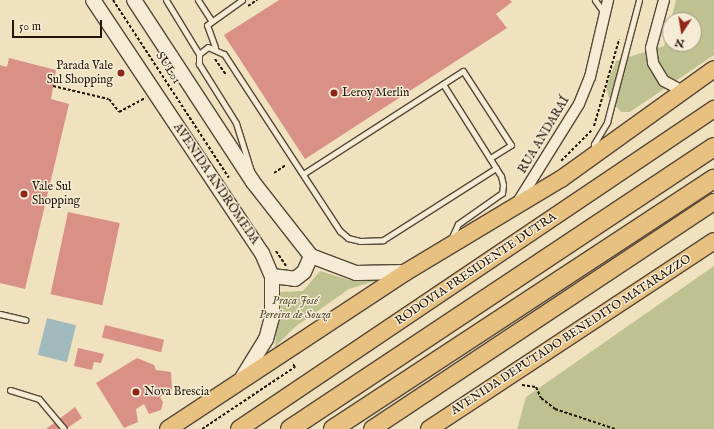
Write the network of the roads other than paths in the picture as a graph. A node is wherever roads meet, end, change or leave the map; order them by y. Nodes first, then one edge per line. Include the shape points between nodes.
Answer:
1 (93, 0) edge
2 (134, 0) edge
3 (166, 0) edge
4 (198, 0) edge
5 (242, 0) edge
6 (595, 0) edge
7 (608, 0) edge
8 (639, 0) edge
9 (664, 0) edge
10 (604, 13) junction
11 (211, 20) junction
12 (214, 47) junction
13 (199, 54) junction
14 (714, 69) edge
15 (443, 84) junction
16 (683, 91) junction
17 (714, 109) edge
18 (714, 147) edge
19 (594, 155) junction
20 (490, 158) junction
21 (496, 168) junction
22 (303, 174) junction
23 (714, 179) edge
24 (253, 182) junction
25 (714, 202) edge
26 (513, 209) junction
27 (714, 241) edge
28 (447, 249) junction
29 (311, 256) junction
30 (406, 272) junction
31 (272, 276) junction
32 (0, 314) edge
33 (25, 320) dead end
34 (240, 382) junction
35 (10, 390) dead end
36 (452, 412) junction
37 (64, 429) edge
38 (168, 429) edge
39 (239, 429) edge
40 (290, 429) edge
41 (333, 429) edge
42 (372, 429) edge
43 (423, 429) edge
44 (428, 429) edge

1 - 31 main road, AVENIDA ANDRÔMEDA via 262,253
2 - 24 main road
3 - 13 lane
4 - 11 lane
5 - 11 lane
6 - 10 lane
7 - 10 street, RUA ANDARAÍ
8 - 19 lane via 607,122 594,144
9 - 16 street via 651,48 652,63 664,81
10 - 26 street, RUA ANDARAÍ via 590,77 579,104
11 - 12 lane via 207,33
12 - 13 lane
12 - 22 lane via 224,54
13 - 24 lane via 199,64 236,123
14 - 16 main road
15 - 20 lane
15 - 20 lane via 463,71 511,145
15 - 22 lane
16 - 19 main road
17 - 39 main road, RODOVIA PRESIDENTE DUTRA
18 - 40 highway
19 - 26 main road
20 - 21 lane
21 - 22 lane via 382,240 371,241 348,238 340,231
21 - 28 lane via 503,180 502,193 458,224
23 - 41 highway
24 - 29 main road
25 - 42 main road
26 - 28 main road
27 - 36 main road, AVENIDA DEPUTADO BENEDITO MATARAZZO
28 - 30 main road
29 - 30 main road via 356,273
29 - 31 main road via 304,272 295,279
30 - 34 main road
31 - 34 main road, AVENIDA ANDRÔMEDA via 272,317 266,339
32 - 33 lane
34 - 38 main road
35 - 37 lane via 39,399
36 - 43 main road
36 - 44 main road, AVENIDA DEPUTADO BENEDITO MATARAZZO

